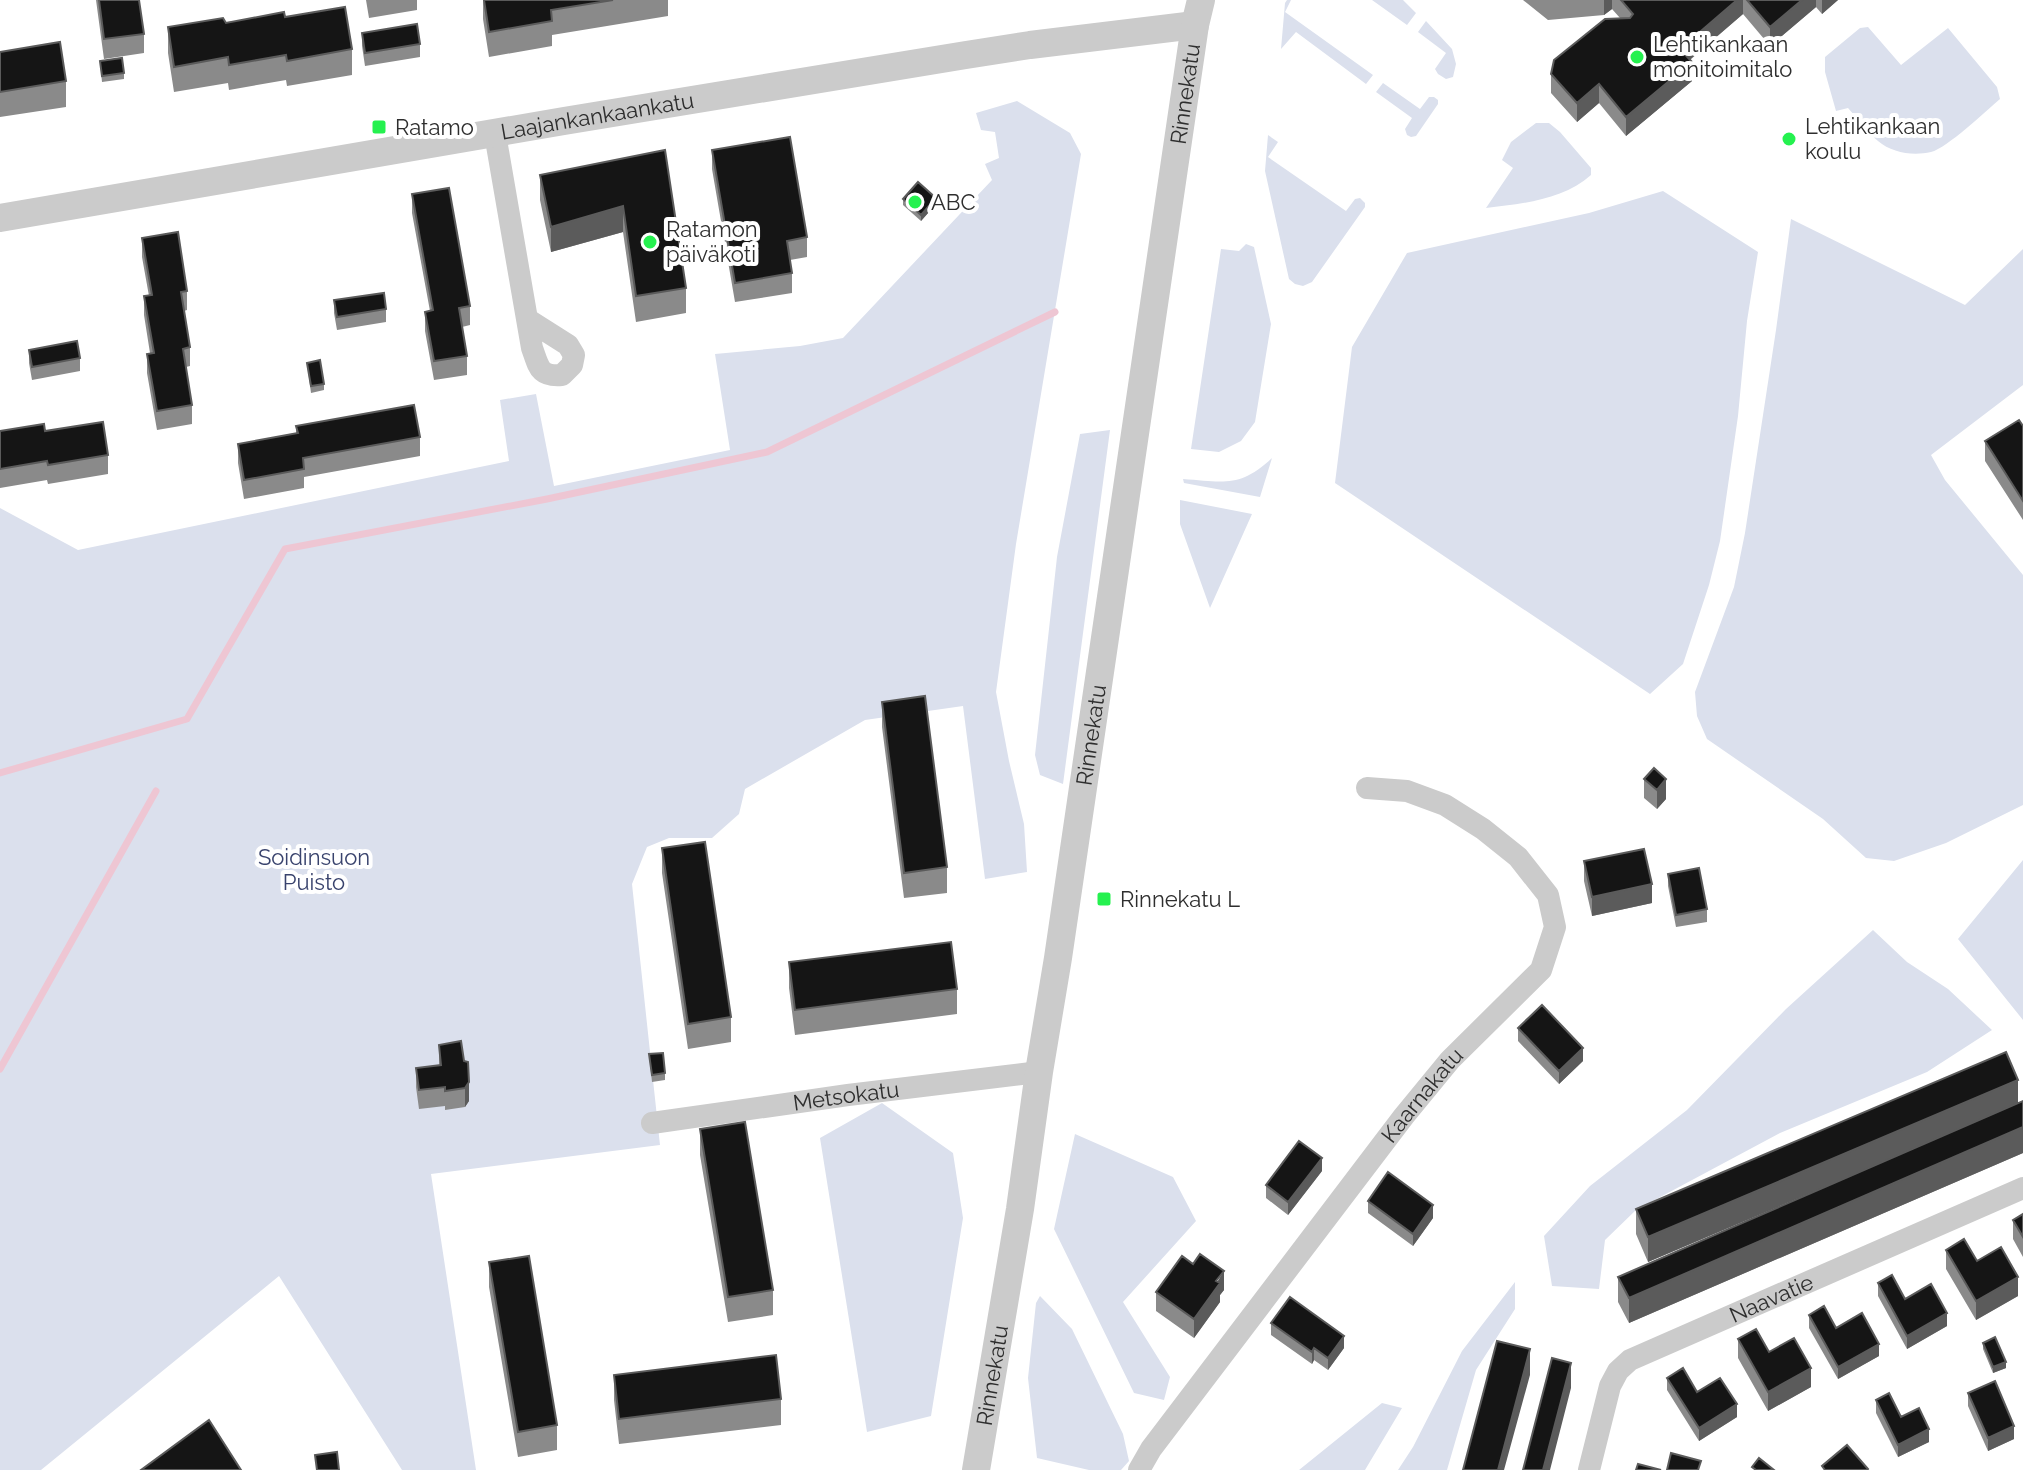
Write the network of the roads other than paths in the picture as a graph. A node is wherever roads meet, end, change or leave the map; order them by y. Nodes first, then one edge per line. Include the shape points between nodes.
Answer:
1 (1198, 12) edge
2 (495, 134) junction
3 (0, 218) edge
4 (527, 319) dead end
5 (1367, 788) dead end
6 (1039, 1072) junction
7 (652, 1123) dead end
8 (2023, 1188) edge
9 (976, 1470) edge
10 (1139, 1470) edge
11 (1589, 1470) edge

1 - 2 street, Laajankankaankatu
1 - 6 street, Rinnekatu
2 - 3 street, Laajankankaankatu
2 - 4 street
5 - 10 street, Kaarnakatu via 1407,791 1445,805 1518,857 1548,895 1555,927 1541,970 1450,1060 1404,1116
6 - 7 street, Metsokatu
6 - 9 street, Rinnekatu
8 - 11 street, Naavatie via 1630,1360 1610,1386

